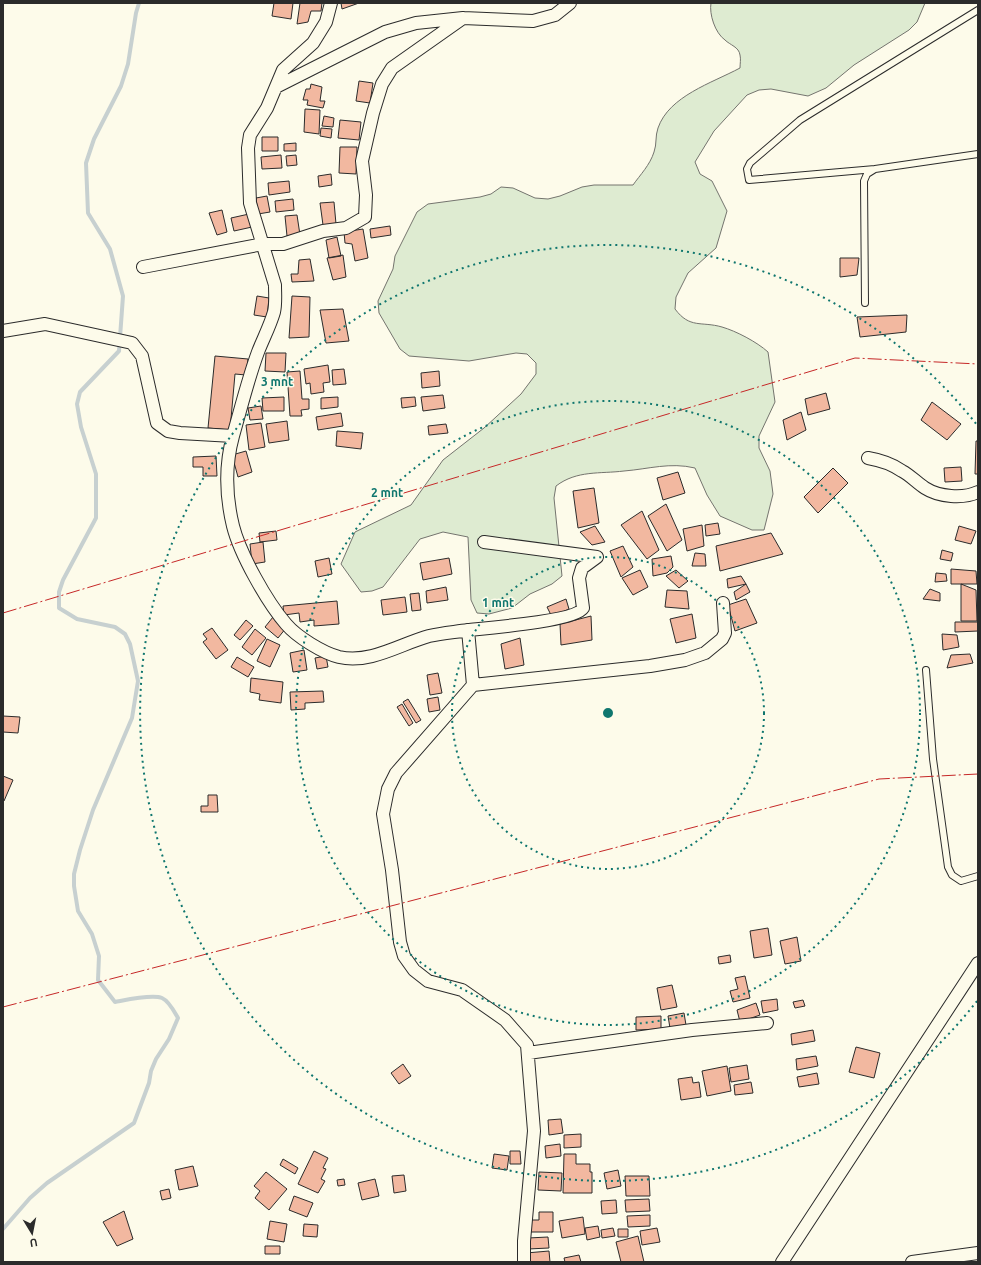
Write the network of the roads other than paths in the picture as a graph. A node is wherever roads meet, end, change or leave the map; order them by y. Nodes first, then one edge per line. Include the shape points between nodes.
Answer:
1 (331, 3) edge
2 (570, 3) edge
3 (978, 10) edge
4 (463, 18) junction
5 (276, 87) junction
6 (978, 154) edge
7 (875, 169) junction
8 (263, 244) junction
9 (143, 267) dead end
10 (865, 303) dead end
11 (3, 331) edge
12 (233, 436) junction
13 (868, 458) dead end
14 (978, 492) edge
15 (484, 542) dead end
16 (723, 603) dead end
17 (468, 630) junction
18 (926, 670) dead end
19 (473, 685) junction
20 (978, 876) edge
21 (978, 963) edge
22 (767, 1023) dead end
23 (528, 1053) junction
24 (978, 1253) edge
25 (524, 1262) edge
26 (782, 1262) edge
27 (912, 1262) edge

1 - 5 street via 322,31 308,50 283,70
2 - 4 street via 555,15 533,21
3 - 7 lane via 800,120 750,162 747,174 749,180
4 - 5 street via 416,23 385,32
4 - 8 street via 392,68 382,84 362,161 366,195 365,217 346,228 323,231 283,244
5 - 8 street via 267,108 250,135 248,148 250,202
6 - 7 lane
7 - 10 lane via 867,174 864,181
8 - 9 street
8 - 12 street via 275,285 274,311 258,352
11 - 12 street via 45,324 132,343 142,356 157,423 168,431 180,434
12 - 17 street via 227,465 233,526 259,584 287,625 322,652 356,659 430,636
13 - 14 street via 882,460 903,471 926,489 959,497
15 - 17 street via 597,557 582,568 579,578 583,608 577,613
16 - 19 street via 725,633 722,639 705,653 685,660
17 - 19 street
18 - 20 lane via 932,758 948,867 952,875 961,881
19 - 23 street via 396,773 388,789 383,814 400,942 404,956 414,970 428,981 462,990 505,1020 527,1045
21 - 26 street
22 - 23 street via 692,1030
23 - 25 street via 534,1131
24 - 27 street

